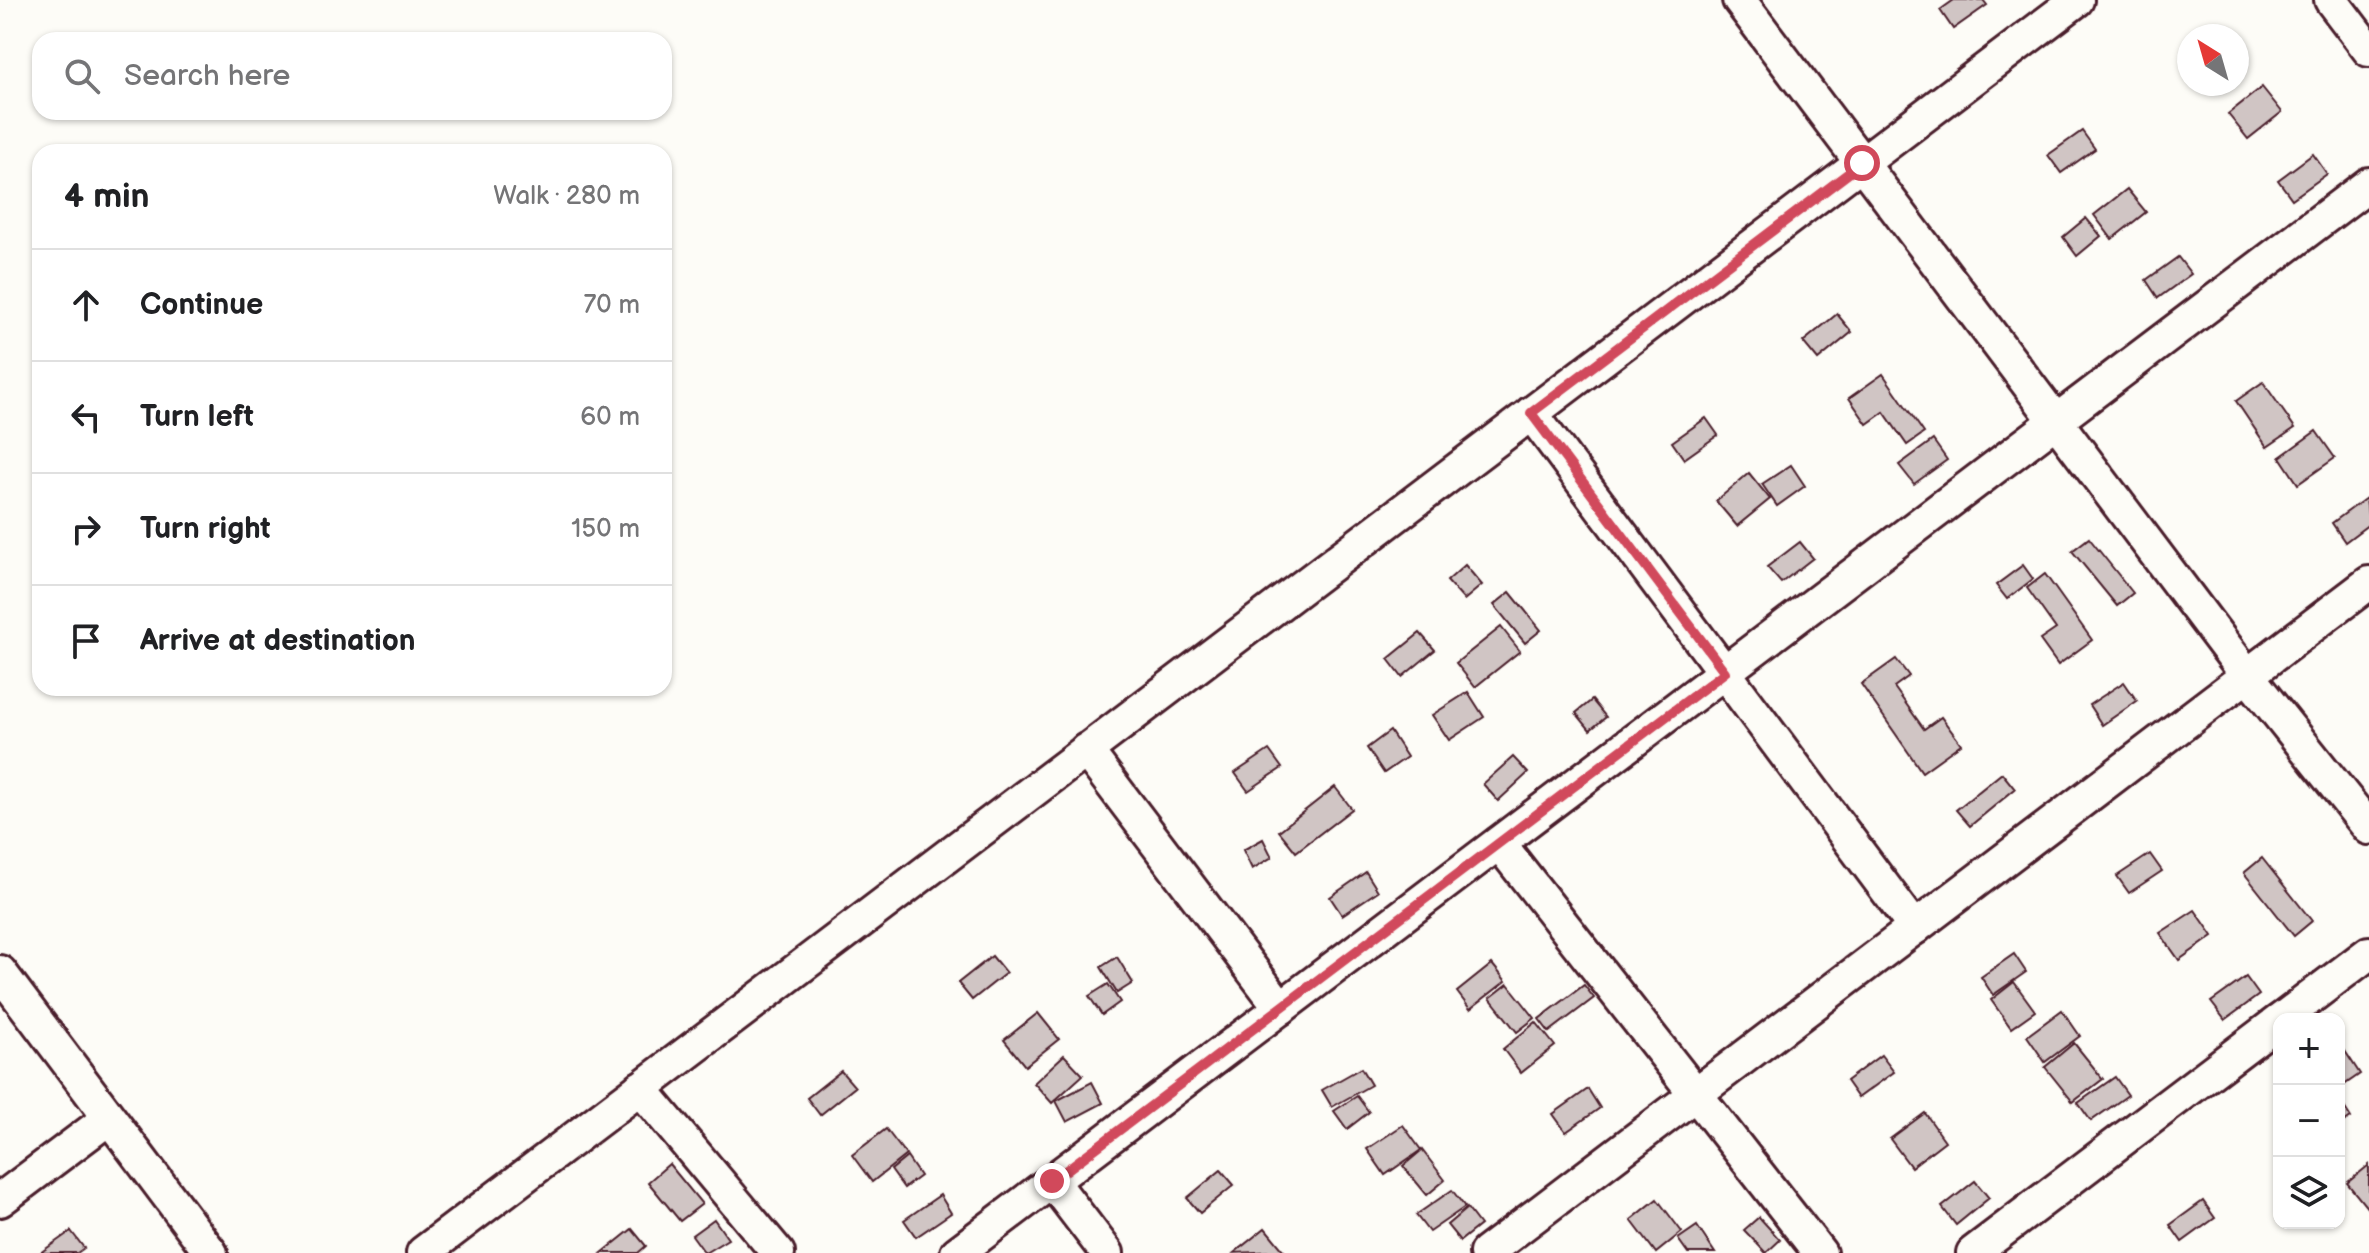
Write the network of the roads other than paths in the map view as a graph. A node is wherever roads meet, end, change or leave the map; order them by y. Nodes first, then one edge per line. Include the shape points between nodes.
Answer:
1 (1739, 0) edge
2 (2077, 0) edge
3 (2331, 0) edge
4 (2369, 50) edge
5 (1862, 163) junction
6 (2369, 184) edge
7 (1531, 413) junction
8 (2056, 421) junction
9 (2369, 583) edge
10 (1725, 672) junction
11 (2247, 675) junction
12 (1086, 750) junction
13 (2369, 828) edge
14 (1499, 843) junction
15 (1915, 928) junction
16 (2369, 953) edge
17 (0, 972) edge
18 (1281, 1008) junction
19 (2289, 1013) edge
20 (2273, 1025) edge
21 (640, 1088) junction
22 (1696, 1094) junction
23 (109, 1118) junction
24 (1052, 1181) junction
25 (0, 1200) edge
26 (211, 1253) edge
27 (423, 1253) edge
28 (778, 1253) edge
29 (957, 1253) edge
30 (1107, 1253) edge
31 (1486, 1253) edge
32 (1820, 1253) edge
33 (1973, 1253) edge

1 - 5 street
2 - 5 street
3 - 4 street
5 - 7 street
5 - 8 street
6 - 8 street
7 - 10 street
7 - 12 street
8 - 10 street
8 - 11 street
9 - 11 street
10 - 14 street
10 - 15 street
11 - 13 street
11 - 15 street
12 - 18 street
12 - 21 street
14 - 18 street
14 - 22 street
15 - 22 street
16 - 19 street
17 - 23 street
18 - 24 street
20 - 33 street
21 - 27 street
21 - 28 street
22 - 31 street
22 - 32 street
23 - 25 street
23 - 26 street
24 - 29 street
24 - 30 street

